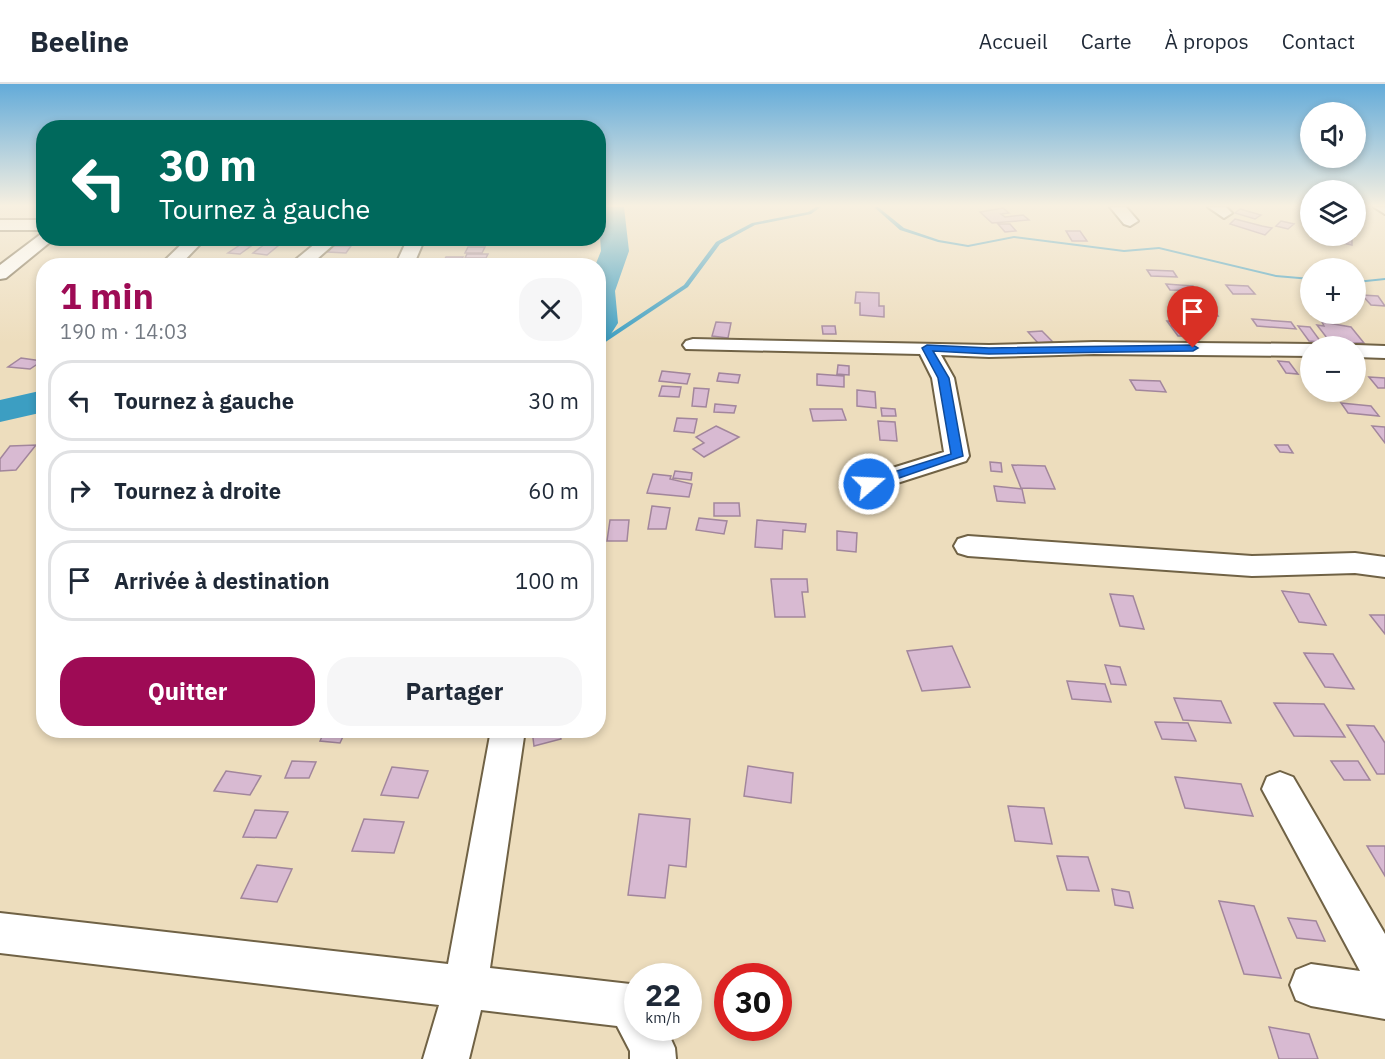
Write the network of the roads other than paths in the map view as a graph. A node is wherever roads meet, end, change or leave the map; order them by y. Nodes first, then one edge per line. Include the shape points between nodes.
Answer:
1 (28, 252) edge
2 (0, 274) edge
3 (693, 345) dead end
4 (927, 348) junction
5 (1300, 350) edge
6 (1366, 351) edge
7 (1385, 352) edge
8 (869, 484) dead end
9 (968, 546) dead end
10 (1385, 567) edge
11 (507, 738) edge
12 (1280, 789) dead end
13 (0, 933) edge
14 (1385, 974) edge
15 (1311, 985) dead end
16 (465, 989) junction
17 (1385, 997) edge
18 (624, 1005) edge
19 (650, 1041) edge
20 (446, 1059) edge
21 (653, 1059) edge

1 - 2 street
3 - 4 street
4 - 5 street
4 - 8 street via 943,378 957,456
6 - 7 street
9 - 10 street via 1252,566 1355,563
11 - 16 street
12 - 14 street
13 - 16 street
15 - 17 street
16 - 18 street
16 - 20 street
19 - 21 street

